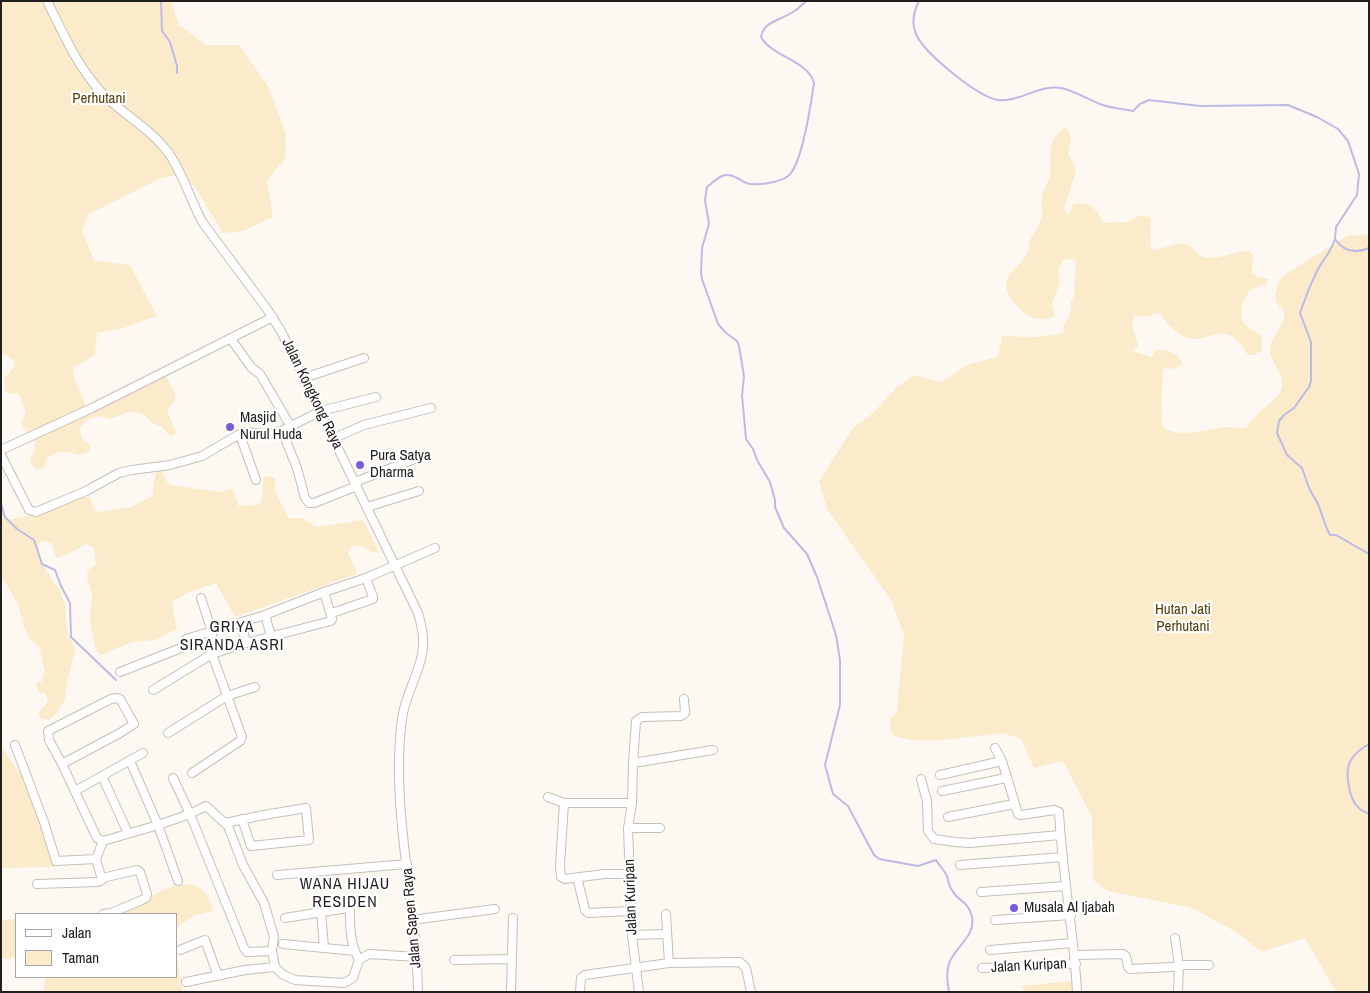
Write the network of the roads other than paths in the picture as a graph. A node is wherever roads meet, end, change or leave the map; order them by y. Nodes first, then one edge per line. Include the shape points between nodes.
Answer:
1 (47, 1) edge
2 (273, 317) junction
3 (231, 339) junction
4 (364, 358) dead end
5 (304, 378) junction
6 (376, 397) dead end
7 (431, 408) dead end
8 (321, 411) junction
9 (291, 427) junction
10 (282, 431) junction
11 (240, 434) junction
12 (334, 438) junction
13 (1, 450) edge
14 (1, 455) edge
15 (417, 458) dead end
16 (256, 480) dead end
17 (356, 484) junction
18 (419, 491) dead end
19 (367, 507) junction
20 (435, 548) dead end
21 (394, 564) junction
22 (366, 578) junction
23 (324, 592) junction
24 (201, 598) dead end
25 (332, 613) junction
26 (265, 615) junction
27 (241, 622) junction
28 (212, 632) junction
29 (271, 636) junction
30 (246, 643) junction
31 (212, 654) junction
32 (120, 672) dead end
33 (255, 687) dead end
34 (153, 690) dead end
35 (226, 696) junction
36 (684, 698) dead end
37 (168, 733) dead end
38 (15, 745) dead end
39 (995, 748) dead end
40 (713, 750) dead end
41 (143, 754) dead end
42 (130, 761) junction
43 (1002, 761) junction
44 (633, 763) junction
45 (62, 764) junction
46 (192, 773) dead end
47 (940, 775) dead end
48 (102, 776) junction
49 (173, 778) dead end
50 (1006, 778) junction
51 (921, 779) dead end
52 (942, 790) dead end
53 (75, 792) junction
54 (548, 798) dead end
55 (564, 803) junction
56 (632, 803) junction
57 (1014, 804) junction
58 (190, 814) junction
59 (948, 816) dead end
60 (242, 819) junction
61 (158, 825) junction
62 (227, 825) junction
63 (628, 828) junction
64 (660, 828) dead end
65 (128, 833) junction
66 (1060, 835) junction
67 (103, 841) junction
68 (405, 845) joint
69 (1064, 857) junction
70 (96, 859) junction
71 (407, 864) junction
72 (960, 865) dead end
73 (277, 874) dead end
74 (630, 874) junction
75 (576, 877) junction
76 (102, 878) junction
77 (178, 881) dead end
78 (37, 884) dead end
79 (1066, 886) junction
80 (981, 892) dead end
81 (495, 909) dead end
82 (321, 911) junction
83 (631, 911) junction
84 (112, 913) edge
85 (666, 914) dead end
86 (1070, 915) junction
87 (284, 918) dead end
88 (513, 918) dead end
89 (412, 920) junction
90 (995, 920) dead end
91 (666, 934) junction
92 (632, 936) junction
93 (1175, 938) dead end
94 (1073, 943) junction
95 (283, 944) dead end
96 (324, 948) junction
97 (180, 950) dead end
98 (272, 950) junction
99 (990, 950) dead end
100 (354, 951) junction
101 (417, 957) junction
102 (1076, 959) junction
103 (359, 960) junction
104 (454, 960) dead end
105 (512, 960) junction
106 (669, 963) junction
107 (1179, 965) junction
108 (1209, 965) dead end
109 (275, 967) junction
110 (982, 968) dead end
111 (635, 969) junction
112 (218, 976) junction
113 (186, 982) dead end
114 (418, 992) edge
115 (512, 992) edge
116 (580, 992) edge
117 (639, 992) edge
118 (751, 992) edge
119 (1077, 992) edge
120 (1178, 992) edge

1 - 2 street, Jalan Kongkong Raya via 79,64 101,92 169,154 203,223
2 - 3 street
2 - 5 street, Jalan Kongkong Raya
3 - 9 street via 260,374
3 - 13 street
4 - 5 street
5 - 8 street, Jalan Kongkong Raya
6 - 8 street
7 - 12 street via 364,425
8 - 9 street
8 - 12 street, Jalan Kongkong Raya
9 - 10 street
10 - 11 street
10 - 17 street via 309,503
11 - 14 street via 202,456 119,473 36,512 27,507
11 - 16 street
12 - 17 street, Jalan Kongkong Raya
15 - 17 street
17 - 19 street, Jalan Kongkong Raya
18 - 19 street
19 - 21 street, Jalan Kongkong Raya
20 - 21 street
21 - 22 street
21 - 68 street, Jalan Kongkong Raya via 418,613 423,641 402,718 399,755
22 - 23 street
22 - 25 street via 373,599
23 - 25 street
23 - 26 street
24 - 28 street
25 - 29 street via 331,621
26 - 27 street
26 - 29 street
27 - 28 street
27 - 30 street
28 - 31 street
28 - 32 street via 186,640 181,648
29 - 30 street
30 - 31 street
31 - 34 street
31 - 35 street
33 - 35 street
35 - 37 street
35 - 46 street via 242,737
36 - 44 street, Jalan Kuripan via 685,713 681,716 642,717 636,721
38 - 70 street via 56,861
39 - 43 street
40 - 44 street
41 - 42 street
42 - 48 street
42 - 61 street
43 - 47 street
43 - 50 street
44 - 56 street, Jalan Kuripan
45 - 45 street via 134,724 120,699 110,699 48,731
45 - 53 street
48 - 53 street
48 - 65 street
49 - 58 street
50 - 52 street
50 - 57 street
51 - 66 street via 927,801 928,831 934,839 970,843
53 - 67 street via 97,838
54 - 55 street
55 - 56 street
55 - 75 street via 559,872 561,878
56 - 63 street, Jalan Kuripan
57 - 59 street
57 - 66 street via 1021,816 1058,811
58 - 61 street
58 - 62 street via 206,806
58 - 98 street via 244,948 247,952
60 - 60 street via 306,808 310,840 251,846
60 - 62 street
61 - 65 street
61 - 77 street
62 - 98 street via 264,903 274,937
63 - 64 street
63 - 74 street, Jalan Kuripan
65 - 67 street
66 - 69 street
67 - 70 street
68 - 71 street, Jalan Sapen Raya
69 - 72 street
69 - 79 street
70 - 76 street
71 - 73 street
71 - 89 street, Jalan Sapen Raya
74 - 75 street
74 - 83 street, Jalan Kuripan
75 - 83 street via 588,913
76 - 78 street via 98,882
76 - 84 street via 137,870 148,894 146,898
79 - 80 street
79 - 86 street
81 - 89 street
82 - 87 street
82 - 96 street
82 - 100 street via 349,909
83 - 92 street, Jalan Kuripan
85 - 91 street
86 - 90 street
86 - 94 street
88 - 105 street
89 - 101 street, Jalan Sapen Raya
91 - 92 street
91 - 106 street
92 - 111 street, Jalan Kuripan
93 - 107 street
94 - 99 street, Jalan Kuripan
94 - 102 street
95 - 96 street
96 - 100 street
97 - 112 street via 204,940
98 - 109 street
100 - 103 street
101 - 103 street via 369,954
101 - 114 street, Jalan Sapen Raya
102 - 107 street, Jalan Kuripan via 1123,954 1130,968
102 - 110 street, Jalan Kuripan
102 - 119 street
103 - 109 street via 353,978 344,983 296,980
104 - 105 street
105 - 115 street
106 - 111 street
106 - 118 street via 740,962 746,968
107 - 108 street
107 - 120 street
109 - 112 street
111 - 116 street via 583,976
111 - 117 street, Jalan Kuripan
112 - 113 street

